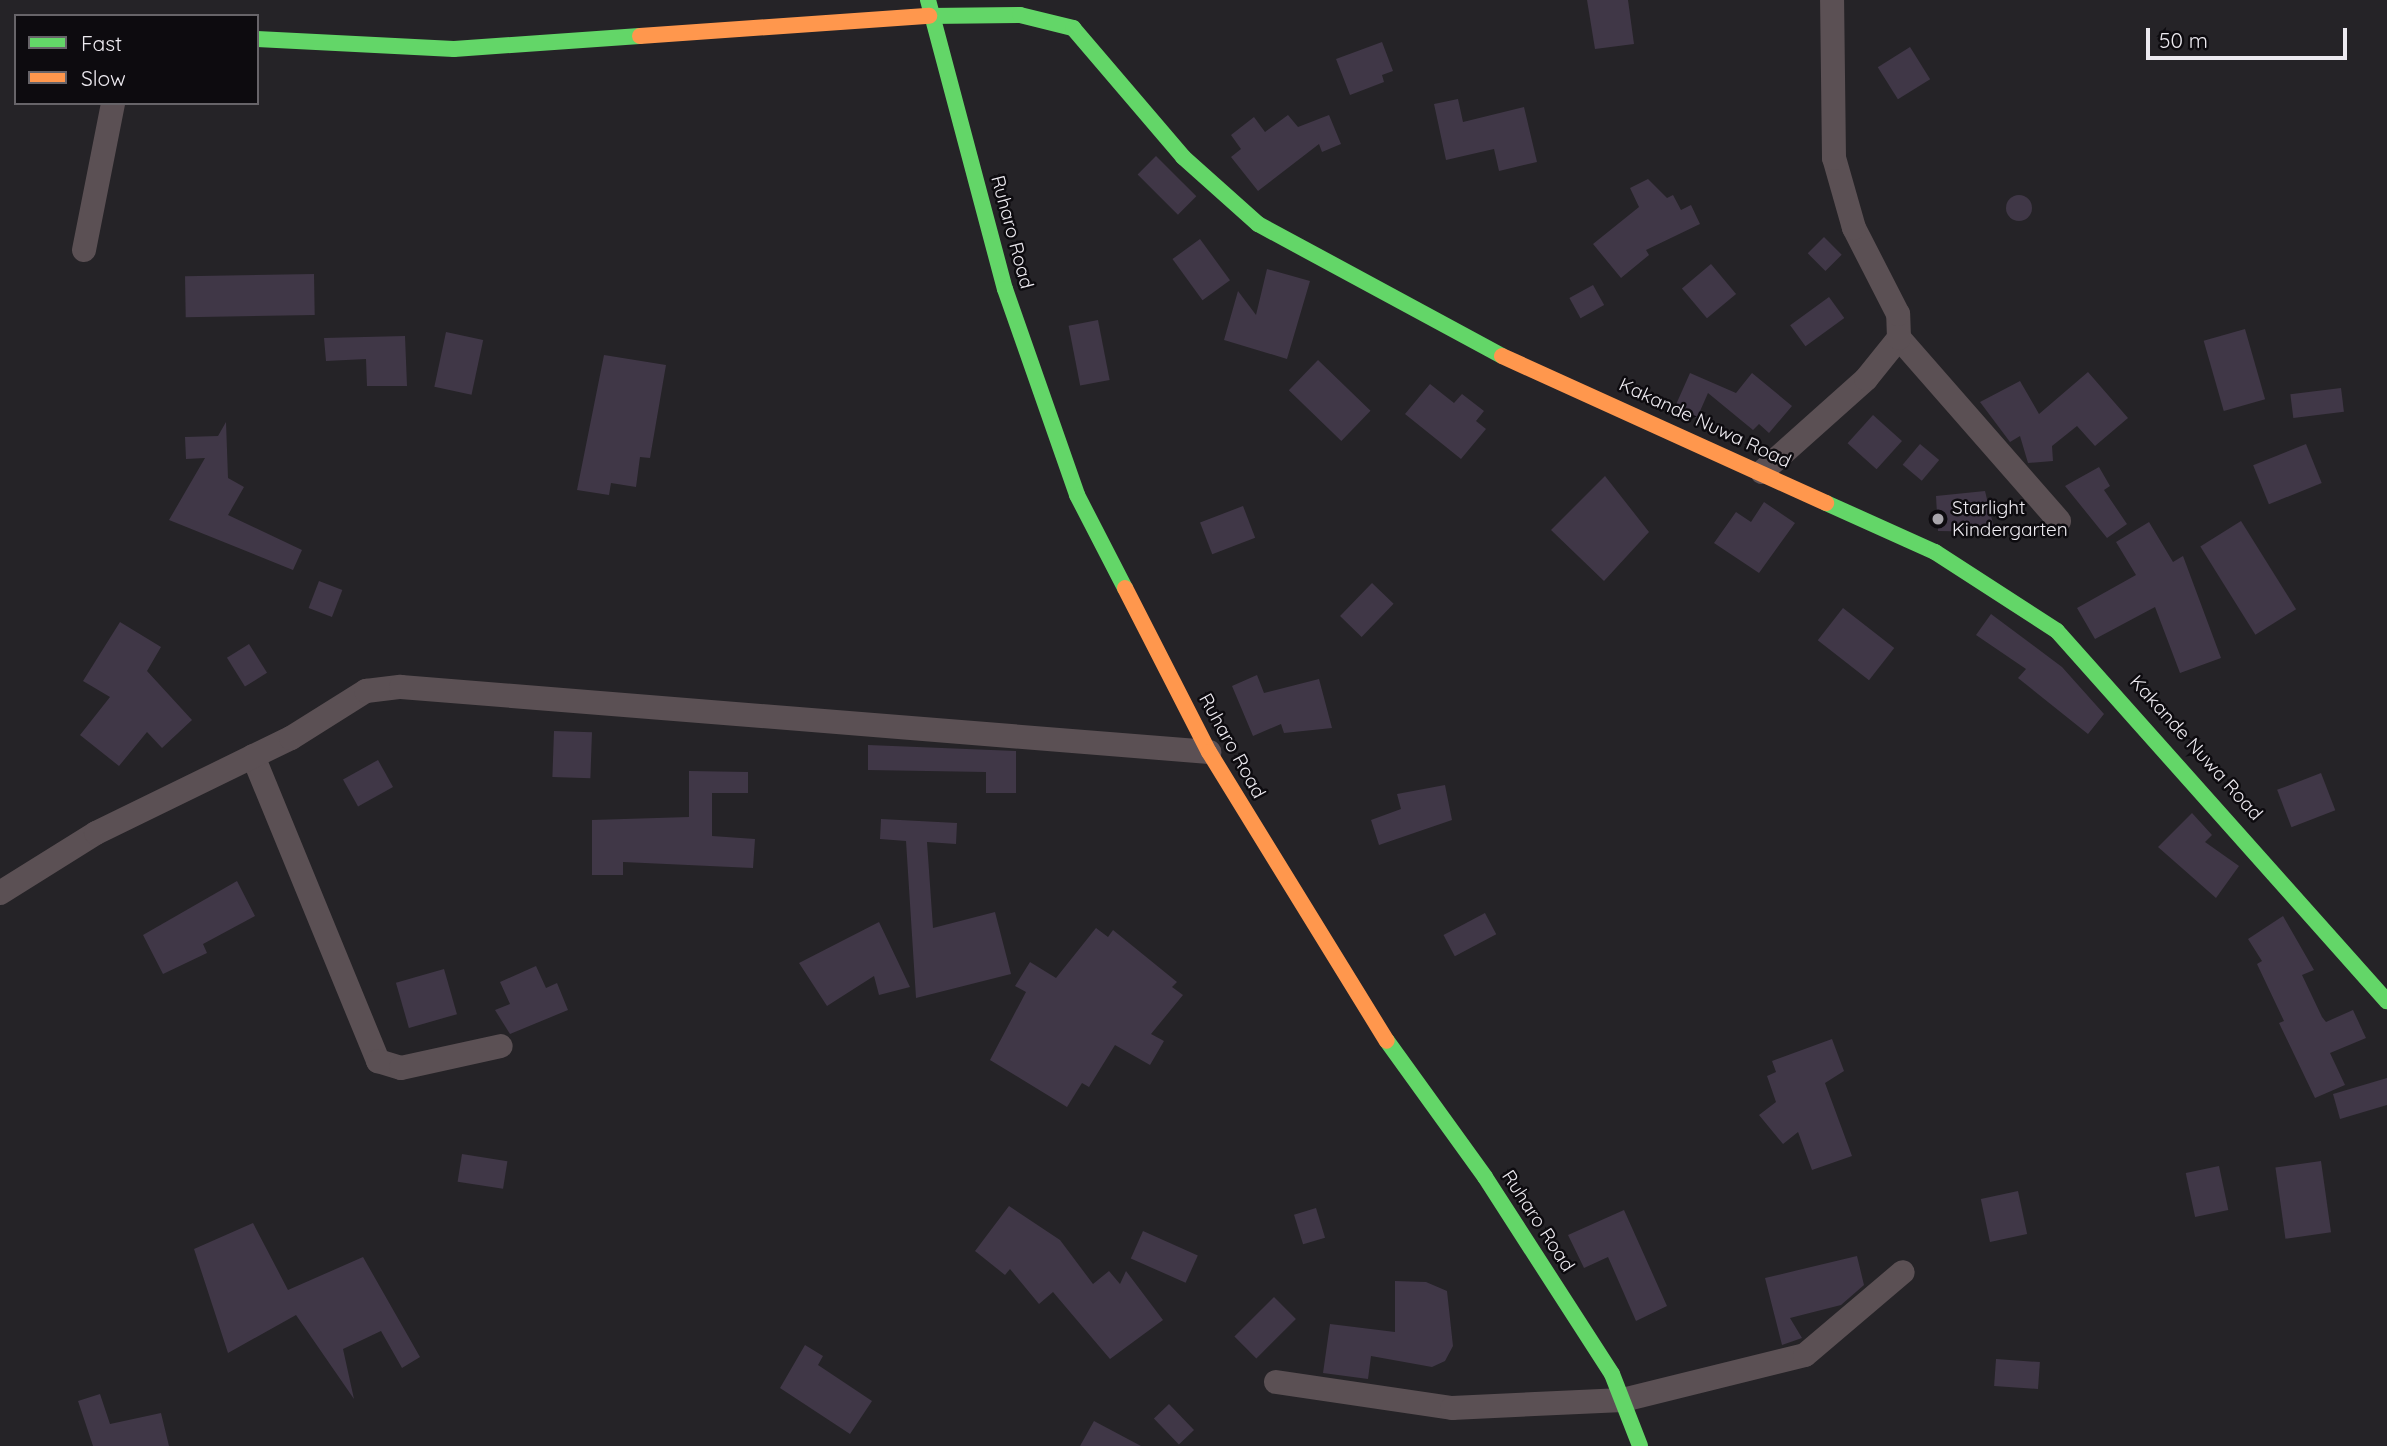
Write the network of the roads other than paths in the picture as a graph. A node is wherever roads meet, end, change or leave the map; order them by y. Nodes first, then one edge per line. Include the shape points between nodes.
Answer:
1 (1832, 0) edge
2 (930, 8) edge
3 (259, 39) edge
4 (113, 105) edge
5 (84, 250) dead end
6 (1899, 338) junction
7 (1762, 472) junction
8 (2059, 521) dead end
9 (1209, 752) junction
10 (253, 757) junction
11 (0, 893) edge
12 (2387, 1000) edge
13 (501, 1046) dead end
14 (1903, 1272) dead end
15 (1276, 1382) dead end
16 (1623, 1400) junction
17 (1640, 1446) edge

1 - 6 street via 1834,158 1854,228 1898,314
2 - 3 street, Kakande Nuwa Road via 454,49
2 - 7 street, Kakande Nuwa Road via 1020,15 1073,28 1183,157 1258,224 1496,353
2 - 9 street, Ruharo Road via 1052,435
4 - 5 street
6 - 7 street via 1866,379
6 - 8 street
7 - 12 street, Kakande Nuwa Road via 1935,552 2057,631
9 - 10 street via 401,687 366,691
9 - 16 street, Ruharo Road via 1359,1002 1485,1177
10 - 11 street via 96,834
10 - 13 street via 378,1061 401,1068
14 - 16 street via 1805,1355
15 - 16 street via 1452,1408
16 - 17 street, Ruharo Road

